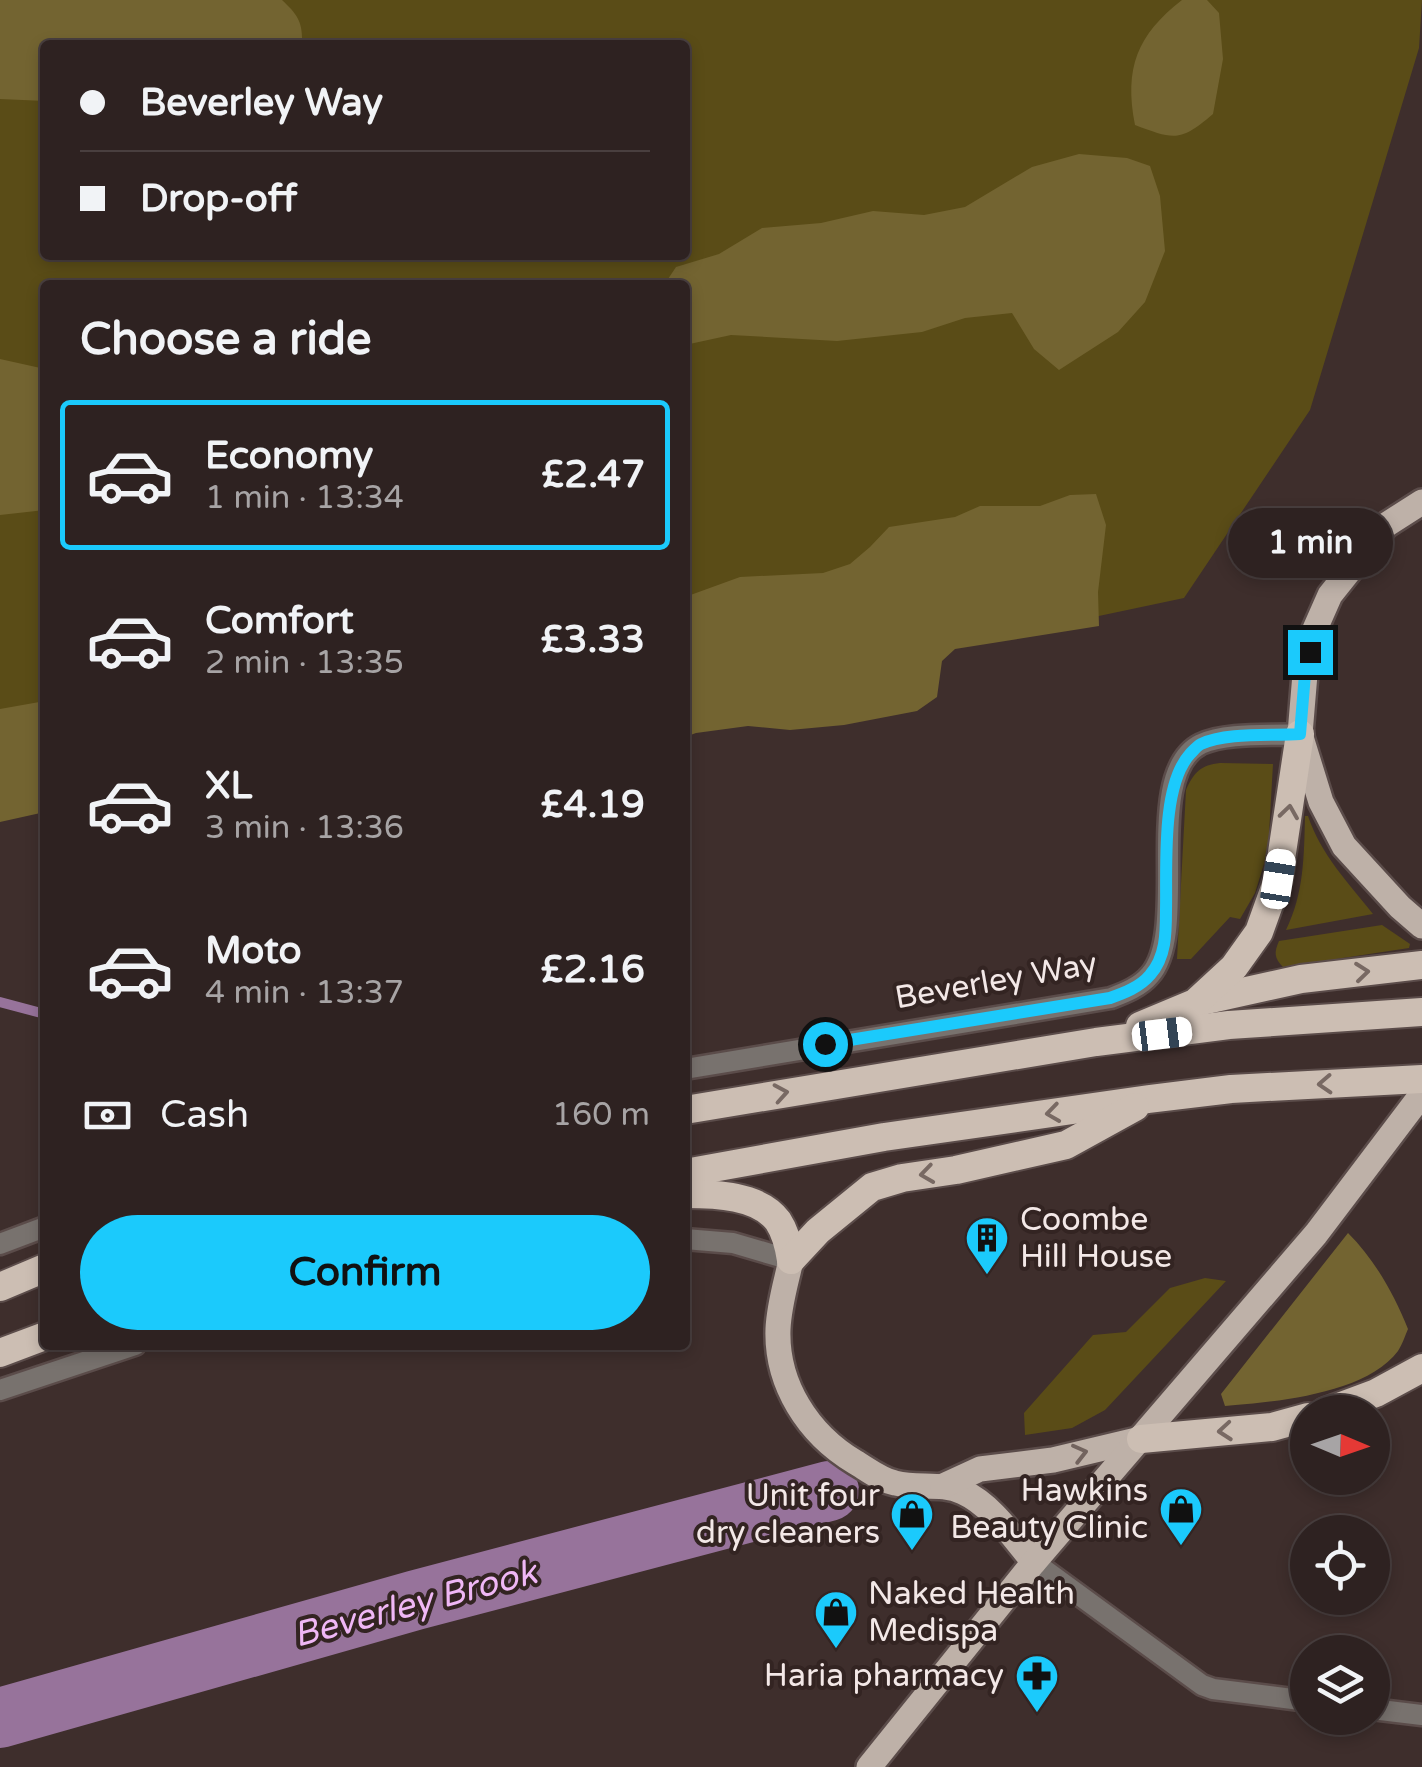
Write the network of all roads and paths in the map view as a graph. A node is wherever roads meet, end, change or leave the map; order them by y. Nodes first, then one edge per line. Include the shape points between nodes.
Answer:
1 (1422, 502) edge
2 (1300, 734) junction
3 (1422, 926) edge
4 (1422, 965) edge
5 (1195, 1003) junction
6 (1422, 1012) edge
7 (1096, 1042) junction
8 (690, 1068) edge
9 (1422, 1079) edge
10 (1422, 1094) edge
11 (1149, 1098) junction
12 (690, 1109) edge
13 (690, 1172) edge
14 (690, 1194) edge
15 (40, 1230) edge
16 (690, 1239) edge
17 (0, 1244) edge
18 (791, 1260) junction
19 (40, 1270) edge
20 (0, 1287) edge
21 (40, 1338) edge
22 (120, 1350) edge
23 (0, 1353) edge
24 (1422, 1368) edge
25 (0, 1390) edge
26 (1371, 1395) edge
27 (1290, 1422) edge
28 (1141, 1439) junction
29 (943, 1486) junction
30 (1034, 1562) junction
31 (1290, 1699) edge
32 (1390, 1712) edge
33 (1422, 1716) edge
34 (870, 1767) edge

1 - 2 main road via 1386,524 1330,595 1305,674
2 - 3 main road via 1320,802 1344,846
5 -> 2 highway via 1259,932 1278,879
2 - 8 street, Beverley Way via 1228,737 1199,744 1185,760 1169,817 1161,958 1126,993
5 -> 4 highway via 1301,979
5 - 7 highway
6 - 7 highway
12 -> 7 highway
9 -> 11 highway
10 - 28 main road via 1316,1234
11 -> 13 highway
11 -> 18 highway via 1066,1145 872,1188
14 - 18 highway via 729,1197 768,1211 788,1240
15 - 17 street
16 - 18 street
18 - 29 main road via 778,1329 780,1359 802,1413 834,1450 873,1473 894,1483
19 - 20 highway
21 - 23 highway
22 - 25 street
24 - 26 highway
27 -> 28 highway
29 -> 28 main road via 980,1469
28 - 30 main road
29 - 30 main road via 979,1502
30 - 31 street via 1202,1686
30 - 34 main road
32 - 33 street

